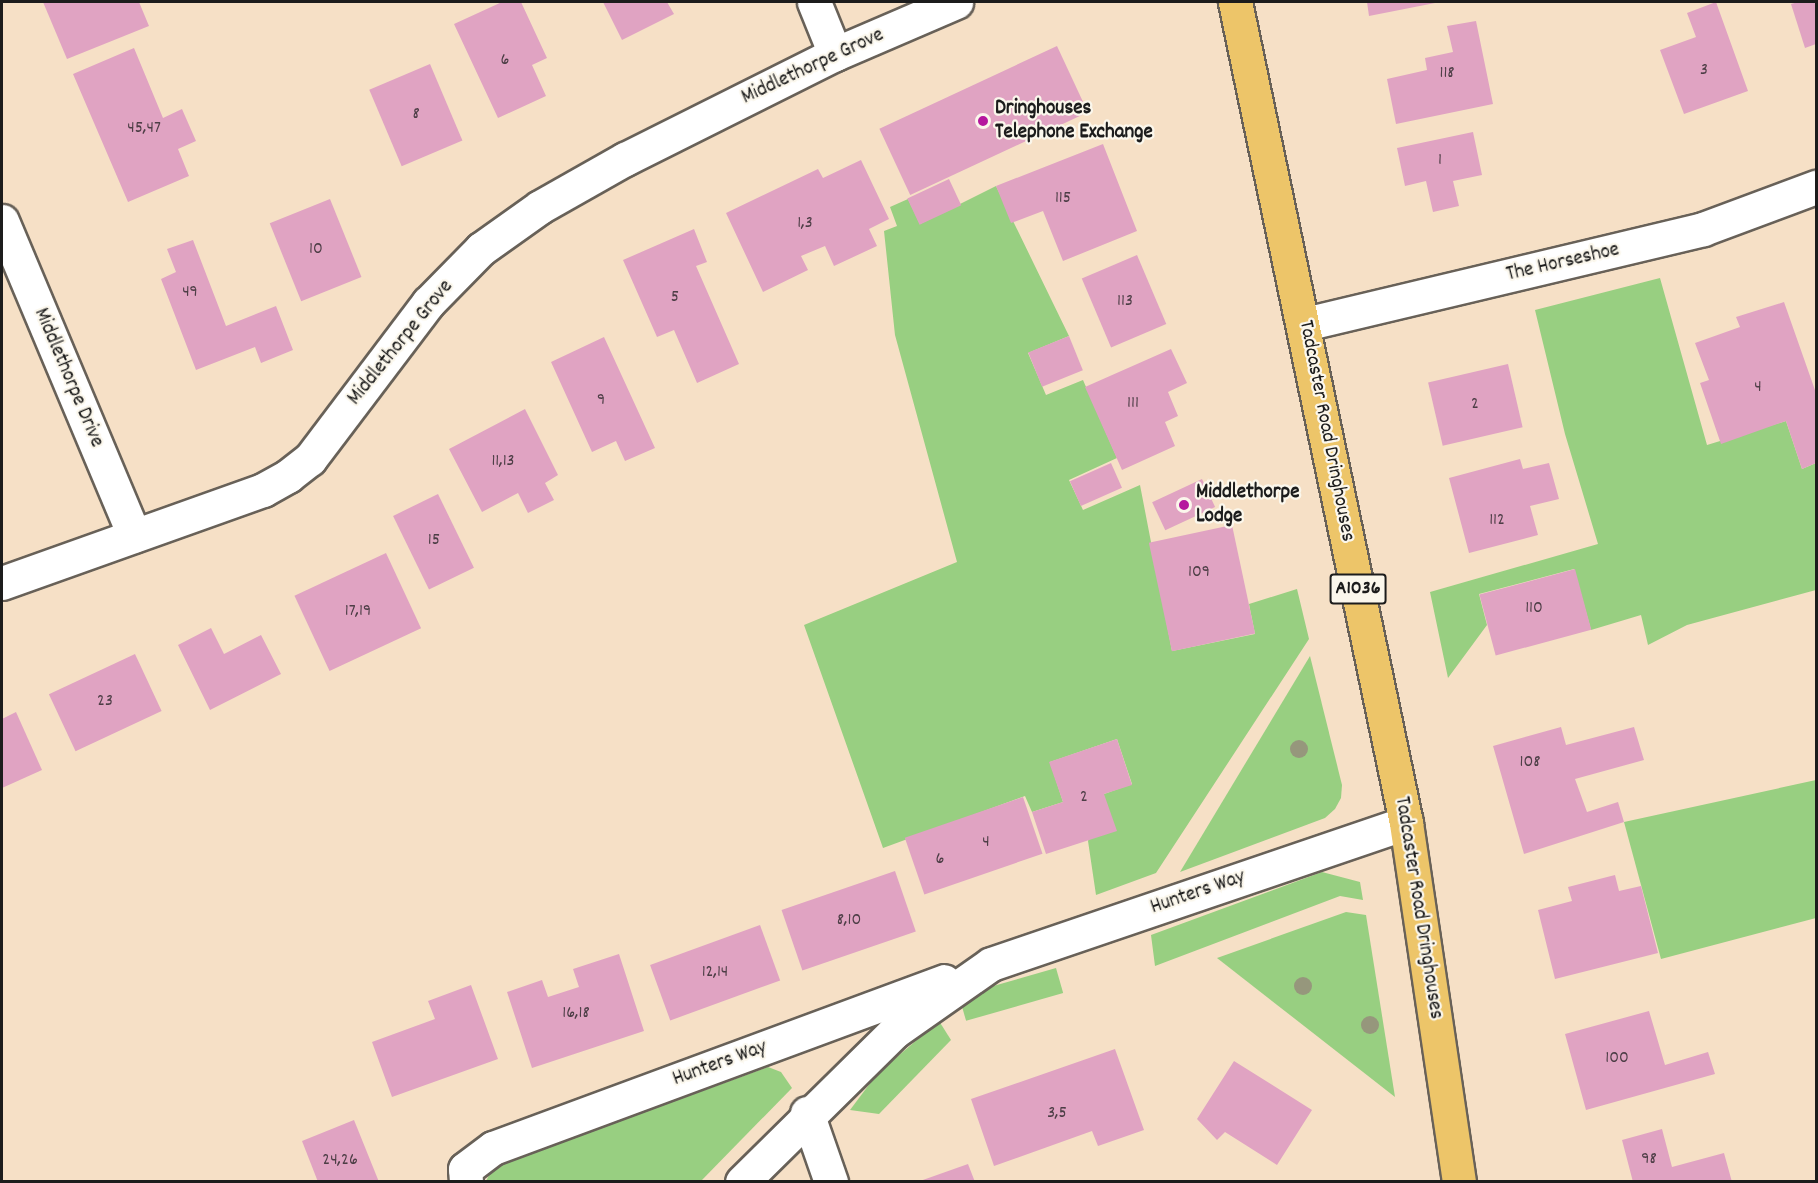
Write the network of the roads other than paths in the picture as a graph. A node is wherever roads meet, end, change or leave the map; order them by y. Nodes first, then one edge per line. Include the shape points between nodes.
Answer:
1 (814, 2) edge
2 (956, 2) edge
3 (1235, 2) edge
4 (834, 54) junction
5 (1816, 187) edge
6 (2, 221) edge
7 (1305, 324) junction
8 (134, 535) junction
9 (2, 583) edge
10 (1406, 823) junction
11 (991, 964) junction
12 (807, 1113) junction
13 (466, 1182) edge
14 (742, 1182) edge
15 (831, 1182) edge
16 (1459, 1182) edge

1 - 4 street
2 - 4 street, Middlethorpe Grove
3 - 7 main road, Tadcaster Road Dringhouses / A1036
4 - 8 street, Middlethorpe Grove via 625,159 540,207 481,249 428,303 310,459 263,490
5 - 7 street, The Horseshoe via 1703,229
6 - 8 street, Middlethorpe Drive
7 - 10 main road, Tadcaster Road Dringhouses / A1036
8 - 9 street, Middlethorpe Grove
10 - 11 street, Hunters Way
10 - 16 main road, Tadcaster Road Dringhouses / A1036
11 - 12 street, Hunters Way via 894,1032
11 - 13 street, Hunters Way via 493,1148 465,1169
12 - 14 street, Hunters Way
12 - 15 street

